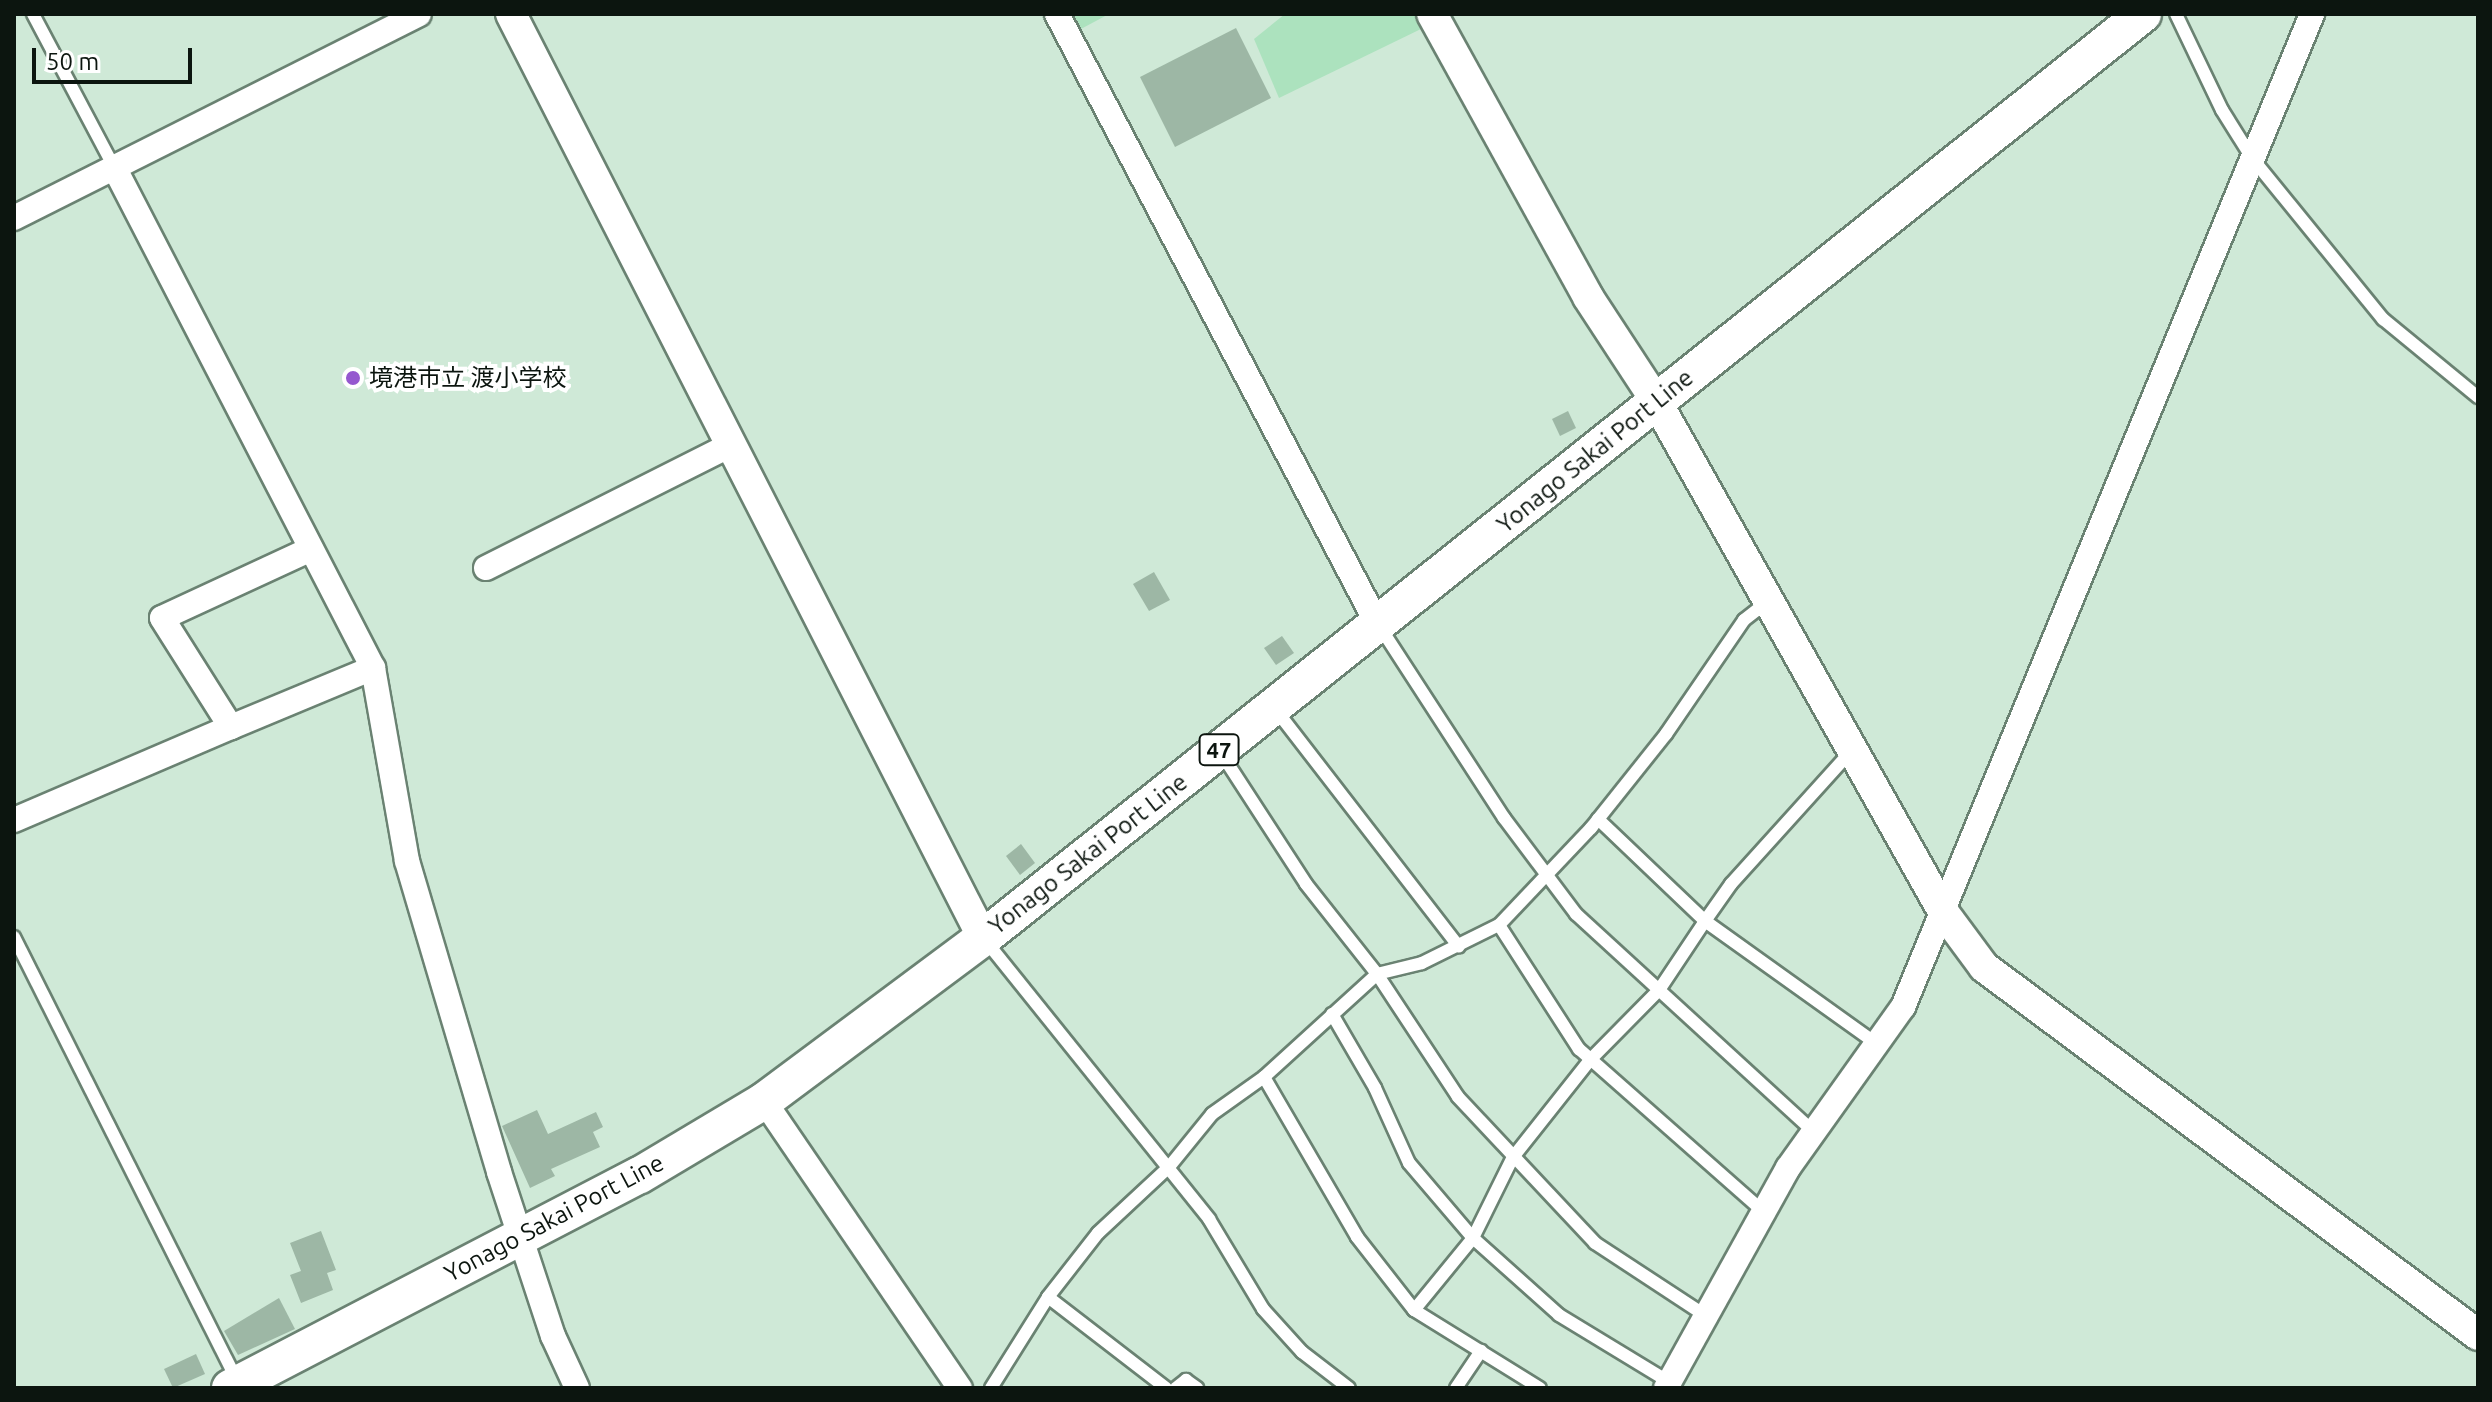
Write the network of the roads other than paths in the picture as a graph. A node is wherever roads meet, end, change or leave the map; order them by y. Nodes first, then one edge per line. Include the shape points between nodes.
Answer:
1 (33, 14) edge
2 (419, 14) edge
3 (511, 14) edge
4 (1057, 14) edge
5 (1432, 14) edge
6 (2143, 14) edge
7 (2176, 14) edge
8 (2312, 14) edge
9 (2252, 158) junction
10 (114, 167) junction
11 (14, 218) edge
12 (2478, 397) edge
13 (1656, 401) junction
14 (731, 445) junction
15 (311, 549) junction
16 (486, 568) dead end
17 (1770, 600) junction
18 (1378, 625) junction
19 (373, 668) junction
20 (1274, 707) junction
21 (231, 727) junction
22 (1853, 749) junction
23 (1219, 750) junction
24 (1598, 819) junction
25 (14, 820) edge
26 (1546, 876) junction
27 (1944, 913) junction
28 (1705, 921) junction
29 (1499, 925) junction
30 (14, 937) edge
31 (983, 938) junction
32 (1459, 947) junction
33 (1377, 974) junction
34 (1659, 990) junction
35 (1332, 1014) junction
36 (1878, 1045) junction
37 (1590, 1060) junction
38 (1264, 1077) junction
39 (764, 1101) junction
40 (1813, 1131) junction
41 (1513, 1157) junction
42 (1169, 1167) junction
43 (1763, 1211) junction
44 (521, 1238) junction
45 (1473, 1238) junction
46 (1048, 1297) junction
47 (1414, 1310) junction
48 (1703, 1314) junction
49 (2478, 1335) edge
50 (1481, 1351) junction
51 (1668, 1385) edge
52 (236, 1387) edge
53 (577, 1388) edge
54 (960, 1388) edge
55 (991, 1388) edge
56 (1166, 1388) edge
57 (1176, 1388) edge
58 (1197, 1388) edge
59 (1349, 1388) edge
60 (1456, 1388) edge
61 (1540, 1388) edge

1 - 10 lane
2 - 10 street
3 - 14 street
4 - 18 street
5 - 13 street via 1588,297
6 - 13 main road, Yonago Sakai Port Line / 47
7 - 9 lane via 2222,110
8 - 9 street
9 - 12 lane via 2383,319
9 - 27 street
10 - 11 street
10 - 15 street
13 - 17 street
13 - 18 main road, Yonago Sakai Port Line / 47
14 - 16 street
14 - 31 street
15 - 19 street
15 - 21 street via 162,618
17 - 22 street
17 - 24 lane via 1744,620 1666,734
18 - 20 main road, Yonago Sakai Port Line / 47
18 - 26 lane
19 - 21 street
19 - 44 street via 407,861
20 - 23 main road, Yonago Sakai Port Line / 47
20 - 32 lane
21 - 25 street
22 - 27 street
22 - 28 lane via 1731,884
23 - 31 main road, Yonago Sakai Port Line / 47
23 - 33 lane via 1306,884
24 - 26 lane
24 - 28 lane
26 - 29 lane
26 - 34 lane via 1576,914
27 - 36 street via 1903,1007
27 - 49 street via 1984,967
28 - 34 lane
28 - 36 lane
29 - 32 lane
29 - 37 lane
30 - 52 lane
31 - 39 main road, Yonago Sakai Port Line / 47
31 - 42 lane
32 - 33 lane
33 - 35 lane
33 - 41 lane via 1458,1097
34 - 37 lane
34 - 40 lane
35 - 38 lane
35 - 45 lane via 1375,1088 1409,1163
36 - 40 street
37 - 41 lane
37 - 43 lane
38 - 42 lane via 1212,1114
38 - 47 lane via 1357,1237
39 - 44 main road, Yonago Sakai Port Line / 47
39 - 54 street
40 - 43 street
41 - 45 lane
41 - 48 lane via 1595,1243
42 - 46 lane via 1098,1233
42 - 59 lane via 1209,1219 1263,1309 1302,1352
43 - 48 street
44 - 52 main road, Yonago Sakai Port Line / 47
44 - 53 street via 553,1336
45 - 47 lane
45 - 51 lane via 1559,1315
46 - 55 lane
46 - 56 lane
47 - 50 lane
48 - 51 street
50 - 60 lane
50 - 61 lane
57 - 58 lane via 1186,1380

